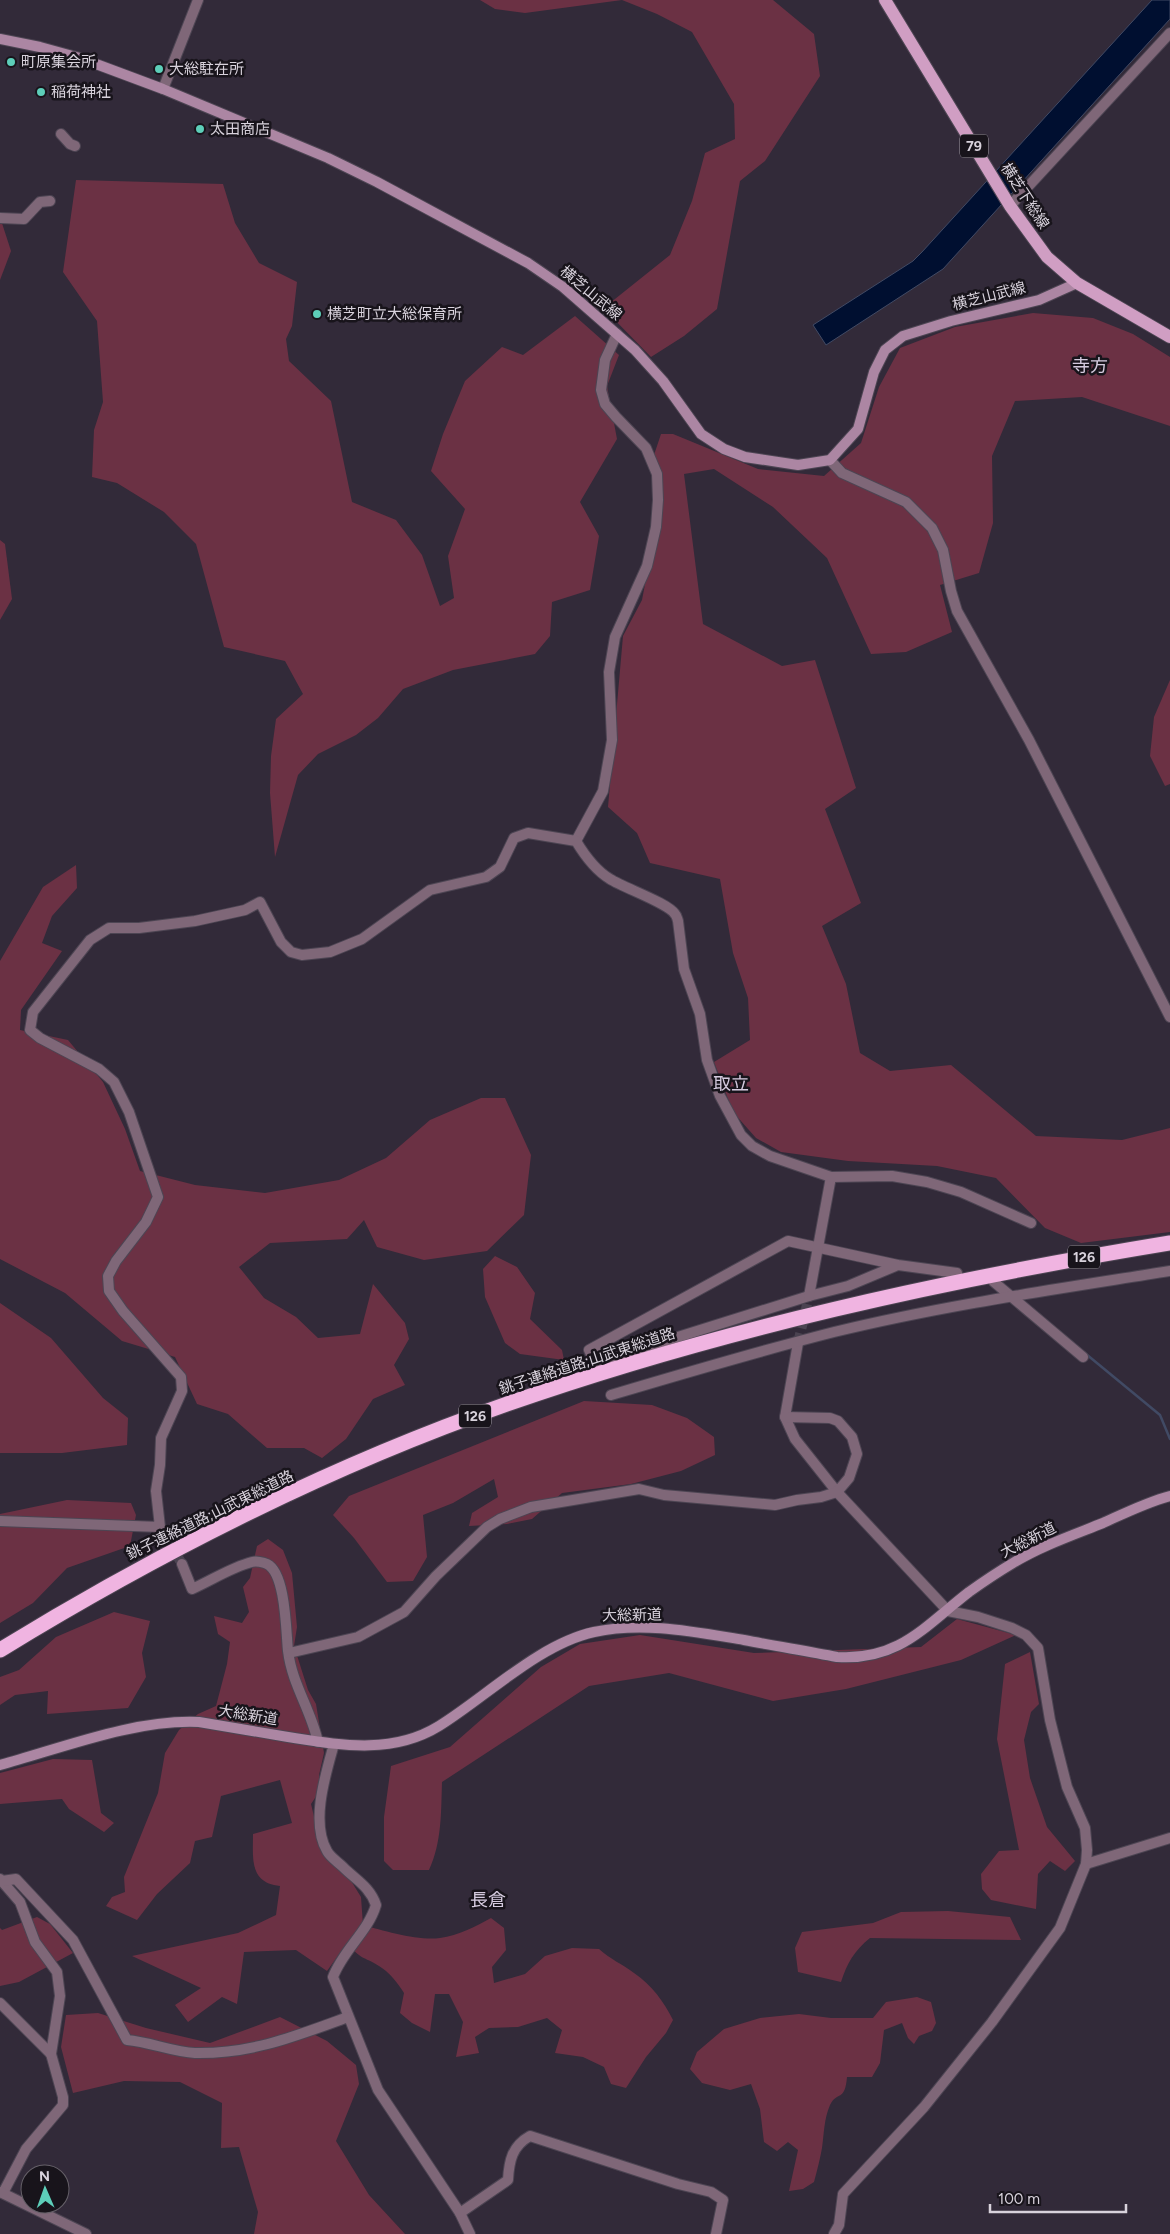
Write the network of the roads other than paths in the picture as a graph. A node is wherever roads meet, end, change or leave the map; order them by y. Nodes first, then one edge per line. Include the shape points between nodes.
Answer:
1 (198, 0) edge
2 (885, 0) edge
3 (1170, 33) edge
4 (0, 39) edge
5 (163, 89) junction
6 (62, 134) dead end
7 (75, 146) dead end
8 (50, 201) dead end
9 (1010, 206) junction
10 (0, 218) edge
11 (1077, 283) junction
12 (617, 334) junction
13 (1170, 337) edge
14 (830, 460) junction
15 (576, 841) junction
16 (1170, 1017) edge
17 (831, 1177) junction
18 (1031, 1223) dead end
19 (1170, 1243) edge
20 (819, 1246) junction
21 (898, 1265) junction
22 (1170, 1271) edge
23 (957, 1272) dead end
24 (992, 1277) junction
25 (809, 1296) junction
26 (1010, 1296) junction
27 (798, 1343) junction
28 (1084, 1357) dead end
29 (611, 1395) dead end
30 (784, 1417) junction
31 (837, 1492) junction
32 (1170, 1496) edge
33 (0, 1521) edge
34 (182, 1564) tunnel mouth
35 (948, 1611) junction
36 (0, 1650) edge
37 (288, 1653) junction
38 (318, 1742) junction
39 (334, 1744) junction
40 (0, 1765) edge
41 (1170, 1838) edge
42 (1086, 1864) junction
43 (1, 1880) edge
44 (0, 2003) edge
45 (348, 2017) junction
46 (51, 2054) junction
47 (2, 2192) edge
48 (460, 2213) junction
49 (86, 2234) edge
50 (470, 2234) edge
51 (716, 2234) edge
52 (834, 2234) edge

1 - 5 street
2 - 9 main road, 横芝下総線 / 79
3 - 9 street
4 - 5 main road, 横芝山武線 via 80,58
5 - 12 main road, 横芝山武線 via 328,158 528,263 563,287
6 - 7 street
8 - 10 street via 40,202 24,219
9 - 11 main road, 横芝下総線 / 79 via 1047,257
11 - 13 main road, 横芝下総線 / 79
11 - 14 main road, 横芝山武線 via 1039,300 903,336 885,350 874,372 858,429
12 - 14 main road, 横芝山武線 via 663,381 701,434 724,449 745,457 798,465
12 - 15 street via 605,360 601,390 616,417 646,448 657,474 656,527 647,566 615,637 610,672 612,740 603,791
14 - 16 street via 842,473 906,502 932,528 943,550 957,611 1029,740
15 - 17 street via 608,878 675,914 684,969 700,1014 707,1060 720,1096 741,1135 770,1156
15 - 33 street via 528,834 514,838 500,867 486,877 430,890 362,939 330,952 302,955 291,952 281,942 260,902 245,910 196,922 109,928 90,940 33,1012 30,1030 99,1069 114,1082 129,1112 158,1197 146,1222 108,1276 109,1291 123,1312 181,1377 182,1391 161,1438 156,1491 160,1527
17 - 18 street via 892,1176 927,1182 961,1192
17 - 20 street
19 - 24 highway, 銚子連絡道路;山武東総道路 / 126
20 - 21 street
20 - 25 street
20 - 25 street via 788,1241 589,1350 595,1363
21 - 23 street
21 - 25 street via 848,1286
22 - 26 street
24 - 26 street
24 - 36 highway, 銚子連絡道路;山武東総道路 / 126 via 858,1303 760,1327 662,1354 504,1405 346,1468 258,1509 145,1566
26 - 27 street via 834,1332
26 - 28 street
27 - 29 street
27 - 30 street
30 - 31 street via 795,1439
30 - 31 street via 830,1418 838,1421 852,1437 857,1454 849,1478
31 - 35 street
31 - 37 street via 775,1506 664,1495 639,1489 531,1507 487,1527 404,1612 358,1637
32 - 35 main road, 大総新道 via 1021,1559
34 - 37 street via 192,1589 254,1561 268,1564 279,1580
35 - 39 main road, 大総新道 via 905,1642 854,1658 676,1630 649,1628 591,1632 552,1648 438,1727 413,1738 388,1745
35 - 42 street via 1012,1628 1026,1635 1038,1648 1050,1720 1067,1786 1085,1828
37 - 38 street via 292,1676 314,1722
38 - 39 main road, 大総新道
38 - 40 main road, 大総新道 via 176,1721 137,1726
39 - 45 street via 321,1798 321,1830 327,1851 364,1884 376,1905 372,1918 333,1977
41 - 42 street
42 - 52 street via 1060,1928 997,2014 924,2107 843,2194 839,2225
43 - 45 street via 16,1879 73,1940 127,2040 194,2053 238,2051 276,2043
43 - 46 street via 20,1902 35,1942 57,1972 60,1996
44 - 46 street
45 - 48 street via 378,2090
46 - 47 street via 63,2105 26,2148
47 - 49 street
48 - 50 street
48 - 51 street via 508,2180 509,2160 523,2140 530,2136 711,2192 723,2200

